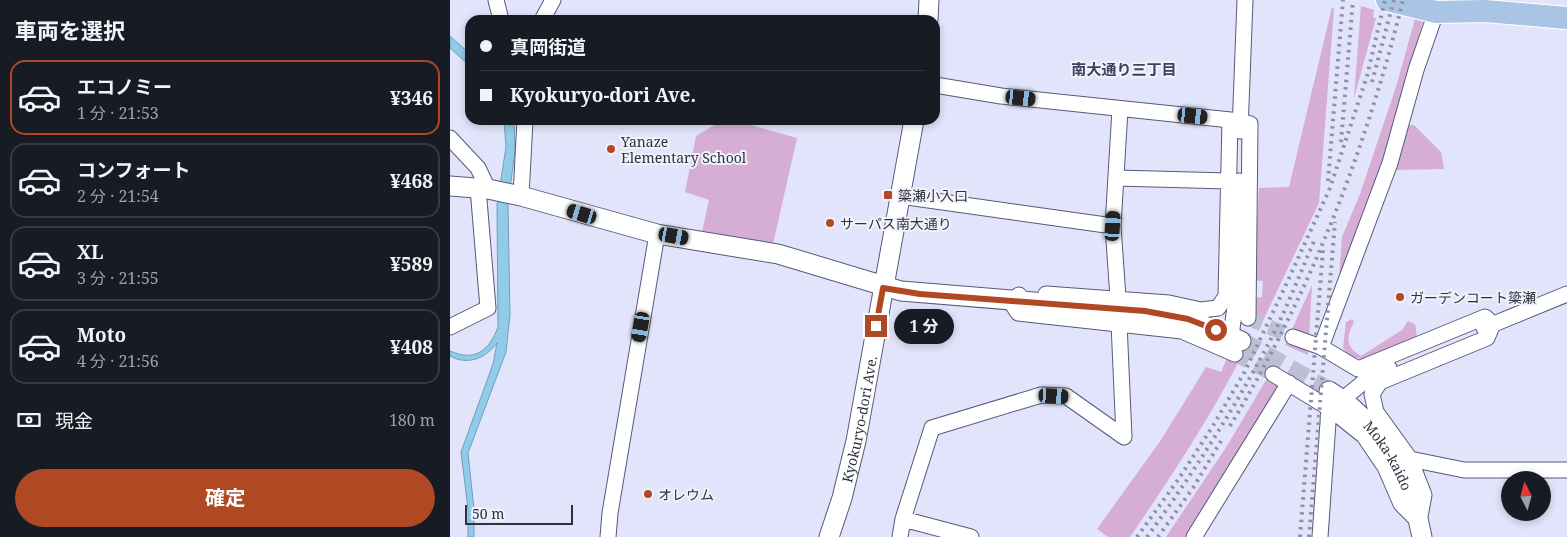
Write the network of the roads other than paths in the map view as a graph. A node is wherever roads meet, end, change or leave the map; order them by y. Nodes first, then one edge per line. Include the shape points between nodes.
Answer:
1 (496, 0) edge
2 (553, 0) edge
3 (929, 0) edge
4 (1245, 0) edge
5 (1387, 0) edge
6 (1499, 0) edge
7 (1567, 8) edge
8 (1436, 12) junction
9 (500, 15) edge
10 (545, 15) edge
11 (928, 15) edge
12 (1567, 18) edge
13 (940, 86) edge
14 (1120, 109) junction
15 (1235, 121) junction
16 (525, 125) edge
17 (913, 125) edge
18 (450, 138) edge
19 (1116, 178) junction
20 (1229, 181) junction
21 (450, 186) edge
22 (483, 189) junction
23 (521, 196) junction
24 (900, 196) junction
25 (1113, 226) junction
26 (657, 234) junction
27 (883, 288) junction
28 (1567, 294) edge
29 (1118, 298) junction
30 (1011, 302) junction
31 (1248, 318) dead end
32 (1119, 323) junction
33 (1493, 324) junction
34 (450, 327) edge
35 (1293, 337) tunnel mouth
36 (1236, 344) junction
37 (1321, 347) junction
38 (1273, 374) tunnel mouth
39 (1290, 383) junction
40 (1334, 399) junction
41 (1410, 459) junction
42 (1567, 470) edge
43 (903, 519) junction
44 (1421, 530) edge
45 (608, 537) edge
46 (829, 537) edge
47 (900, 537) edge
48 (971, 537) edge
49 (1194, 537) edge
50 (1320, 537) edge

1 - 9 street
2 - 10 street
3 - 11 street
4 - 15 street
5 - 8 main road
6 - 7 main road
8 - 12 main road via 1485,11
8 - 37 street via 1390,163
13 - 14 street
14 - 15 street
14 - 19 street
15 - 20 street
15 - 31 street via 1250,124
15 - 36 street
16 - 23 street
17 - 24 street, Kyokuryo-dori Ave.
18 - 22 street via 478,168
19 - 20 street
19 - 25 street
20 - 29 street via 1226,296 1218,308 1201,310
21 - 22 street
22 - 23 street
22 - 34 street via 488,308
23 - 26 street
24 - 25 street
24 - 27 street, Kyokuryo-dori Ave.
25 - 29 street
26 - 27 street via 778,254
26 - 45 street
27 - 30 street
27 - 46 street, Kyokuryo-dori Ave. via 856,441
28 - 33 street
29 - 30 street via 1022,292
30 - 32 street via 1018,313
30 - 36 street via 1145,311 1188,319
32 - 36 street via 1182,331
32 - 43 street via 1124,437 1066,396 1041,395 932,428
33 - 37 street via 1485,317 1358,369
33 - 40 street via 1370,376
33 - 41 street via 1487,338 1380,382 1372,394 1376,412
35 - 37 street
38 - 39 street
39 - 40 street
39 - 49 street
40 - 44 street, Moka-kaido via 1372,426 1397,463
40 - 50 street
41 - 42 street via 1464,470
41 - 44 street via 1424,495
43 - 47 street
43 - 48 street

